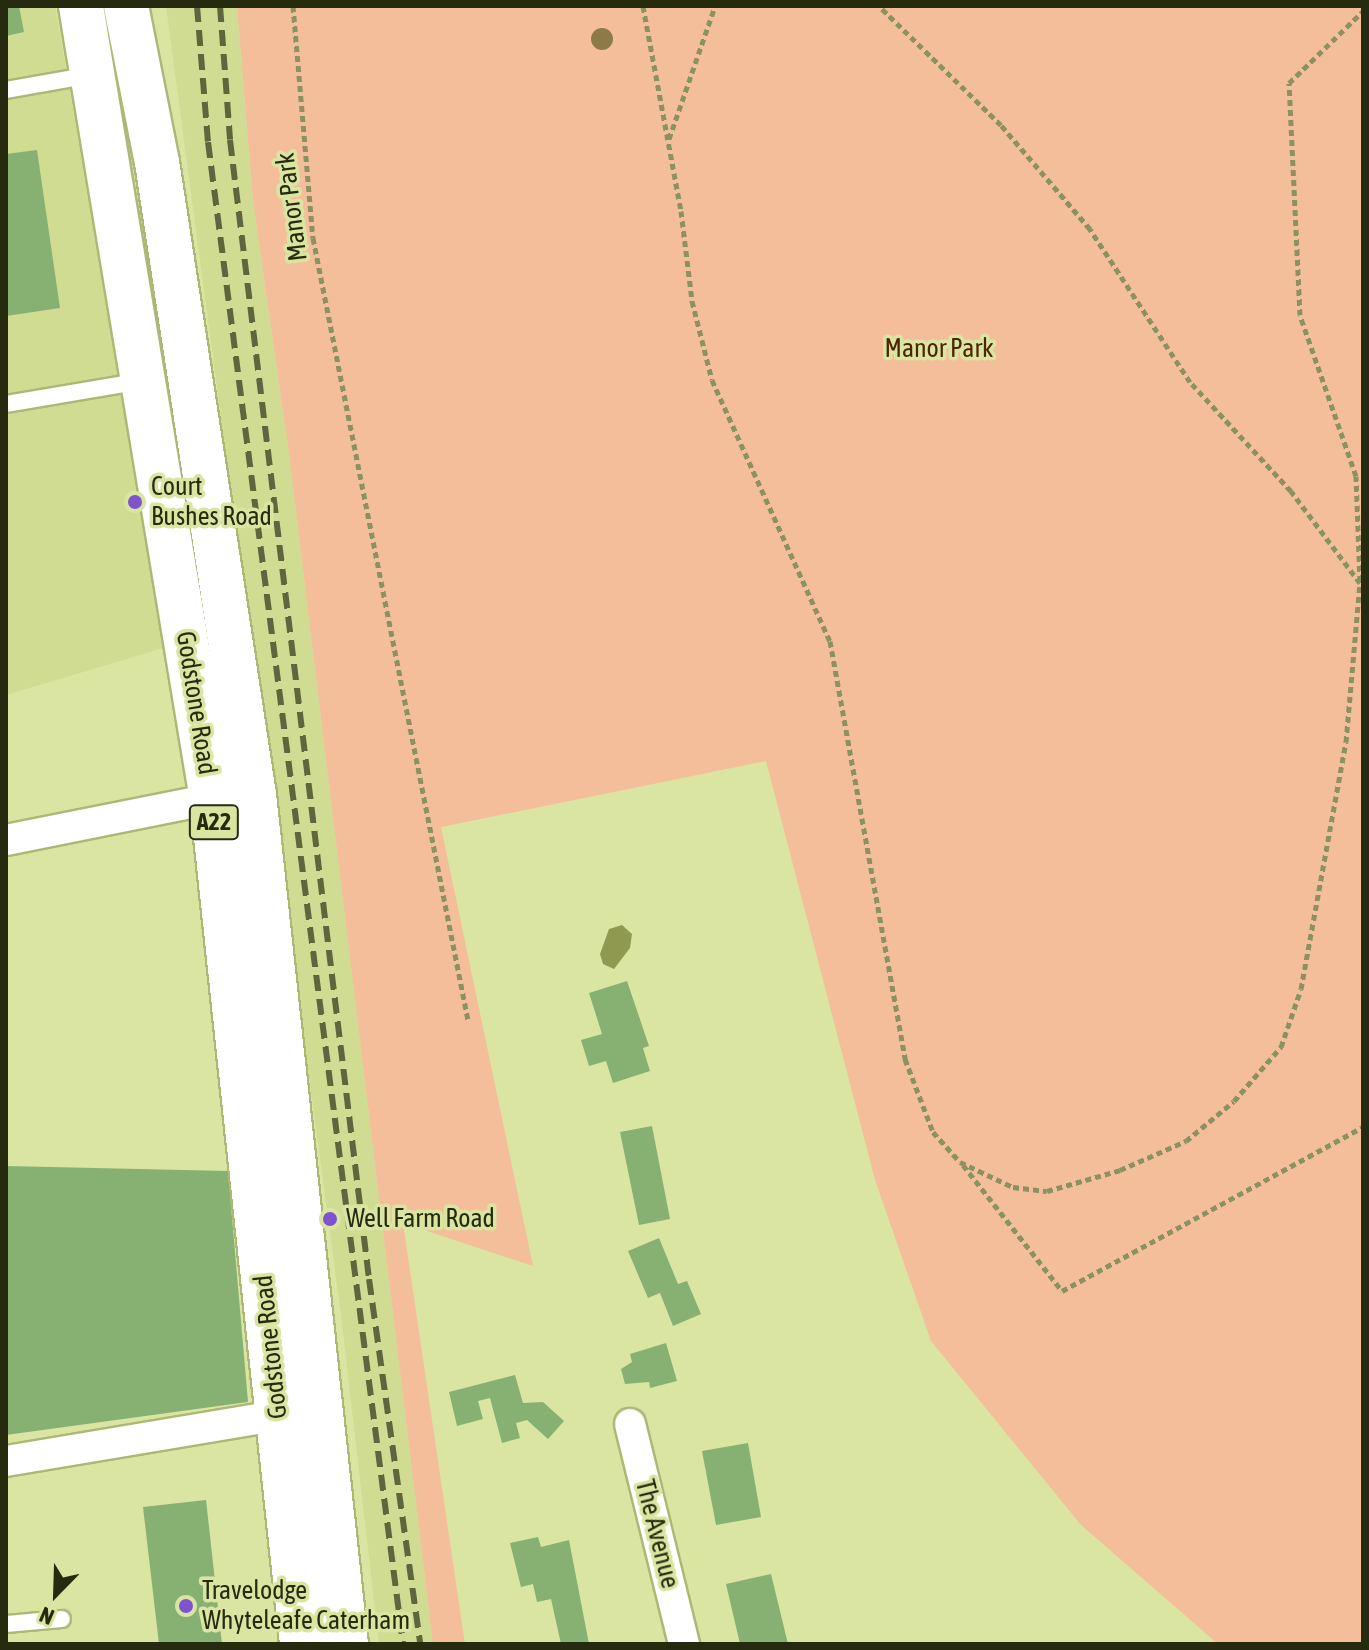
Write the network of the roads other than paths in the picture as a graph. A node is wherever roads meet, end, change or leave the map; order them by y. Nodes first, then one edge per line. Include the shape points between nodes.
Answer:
1 (81, 6) edge
2 (126, 6) edge
3 (93, 75) junction
4 (6, 90) edge
5 (189, 374) junction
6 (143, 381) junction
7 (6, 404) edge
8 (212, 799) junction
9 (6, 840) edge
10 (323, 1409) junction
11 (278, 1415) junction
12 (630, 1424) dead end
13 (6, 1461) edge
14 (62, 1619) dead end
15 (6, 1624) edge
16 (302, 1644) edge
17 (346, 1644) edge
18 (684, 1644) edge

1 - 3 highway, Godstone Road / A22
2 - 5 highway, Godstone Road / A22
3 - 4 lane
3 - 6 highway, Godstone Road / A22
5 - 6 highway
5 - 10 highway, Godstone Road / A22 via 254,795
6 - 7 lane
6 - 8 highway, Godstone Road / A22
8 - 9 street
8 - 11 highway, Godstone Road / A22
10 - 11 street
10 - 17 highway, Godstone Road / A22
11 - 13 street
11 - 16 highway, Godstone Road / A22
12 - 18 street, The Avenue
14 - 15 lane

